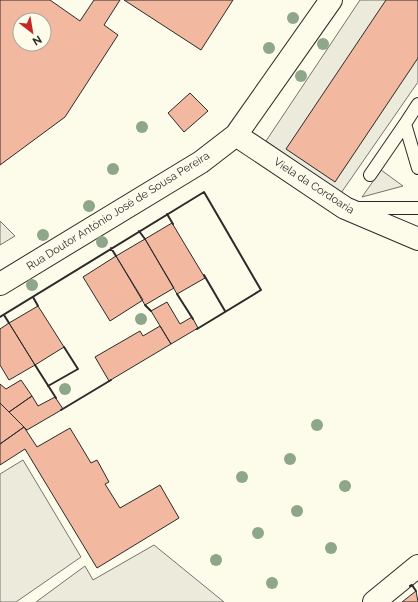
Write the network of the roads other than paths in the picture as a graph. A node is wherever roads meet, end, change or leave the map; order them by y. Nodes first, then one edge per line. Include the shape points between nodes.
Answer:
1 (331, 0) edge
2 (418, 104) edge
3 (405, 124) junction
4 (236, 135) junction
5 (418, 168) edge
6 (370, 176) dead end
7 (345, 208) junction
8 (418, 208) edge
9 (418, 239) edge
10 (0, 284) edge
11 (418, 566) edge
12 (374, 602) edge

1 - 4 street, Rua Doutor António José de Sousa Pereira
2 - 3 lane
3 - 5 lane
3 - 6 lane
4 - 7 street, Viela da Cordoaria
4 - 10 street, Rua Doutor António José de Sousa Pereira via 201,162
7 - 8 lane
7 - 9 street, Viela da Cordoaria
11 - 12 street

